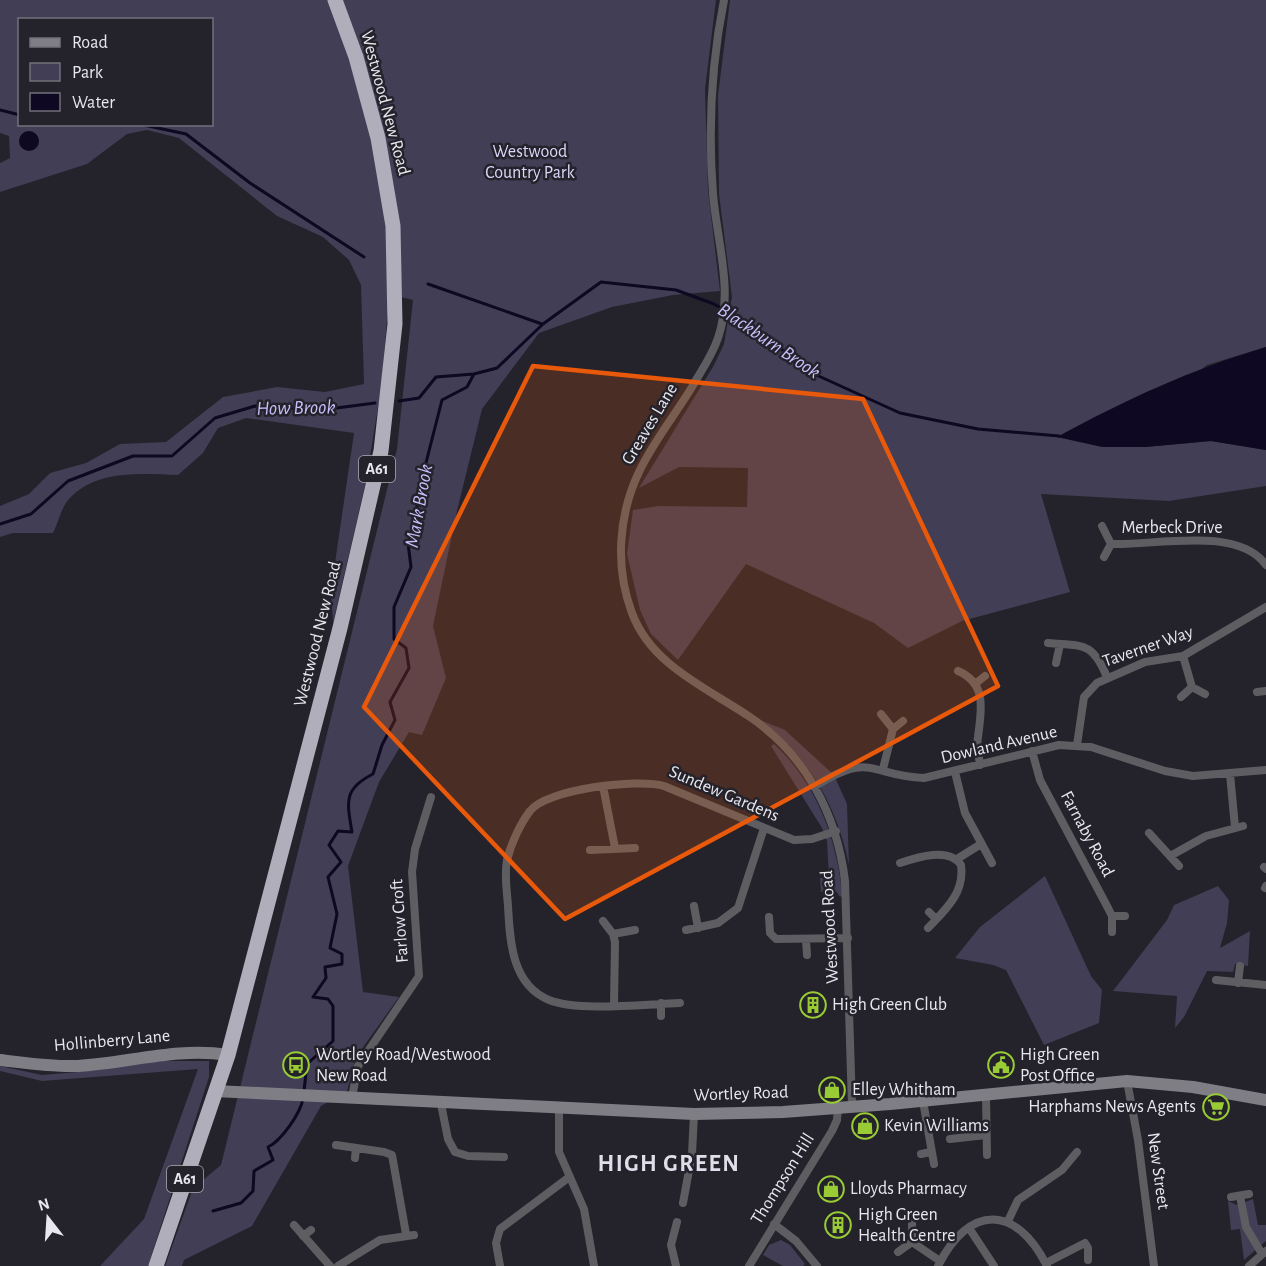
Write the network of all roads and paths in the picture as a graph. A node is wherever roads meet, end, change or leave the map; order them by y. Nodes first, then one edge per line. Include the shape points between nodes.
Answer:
1 (335, 0) edge
2 (724, 0) edge
3 (1102, 526) dead end
4 (1111, 544) junction
5 (1104, 557) dead end
6 (1265, 562) edge
7 (1266, 607) edge
8 (1048, 643) dead end
9 (1060, 644) junction
10 (1184, 656) junction
11 (1056, 663) dead end
12 (958, 671) dead end
13 (984, 676) dead end
14 (1107, 677) junction
15 (975, 684) junction
16 (1192, 687) junction
17 (1205, 694) dead end
18 (1181, 697) dead end
19 (881, 714) dead end
20 (903, 721) dead end
21 (893, 729) junction
22 (1077, 745) junction
23 (1032, 751) junction
24 (980, 765) junction
25 (883, 769) junction
26 (1266, 770) edge
27 (955, 772) junction
28 (1230, 774) junction
29 (603, 786) junction
30 (814, 787) junction
31 (431, 797) dead end
32 (764, 828) junction
33 (836, 831) junction
34 (1149, 833) dead end
35 (981, 844) junction
36 (615, 848) junction
37 (634, 848) dead end
38 (590, 850) dead end
39 (1172, 855) junction
40 (957, 859) junction
41 (900, 863) dead end
42 (992, 863) dead end
43 (1179, 866) dead end
44 (694, 906) dead end
45 (929, 912) dead end
46 (1112, 916) junction
47 (1125, 916) dead end
48 (769, 917) dead end
49 (936, 919) junction
50 (603, 921) dead end
51 (698, 928) junction
52 (927, 928) dead end
53 (635, 930) dead end
54 (686, 930) dead end
55 (1112, 932) dead end
56 (614, 934) junction
57 (848, 938) junction
58 (806, 940) junction
59 (807, 955) dead end
60 (1240, 966) dead end
61 (1216, 980) dead end
62 (1238, 983) junction
63 (1266, 985) edge
64 (661, 1003) junction
65 (680, 1003) dead end
66 (614, 1005) junction
67 (661, 1016) dead end
68 (228, 1055) junction
69 (0, 1059) edge
70 (1127, 1081) junction
71 (215, 1091) junction
72 (986, 1096) junction
73 (352, 1097) junction
74 (1266, 1100) edge
75 (923, 1101) junction
76 (441, 1104) junction
77 (852, 1106) junction
78 (838, 1107) junction
79 (559, 1109) junction
80 (694, 1114) junction
81 (986, 1135) junction
82 (950, 1139) dead end
83 (336, 1145) dead end
84 (356, 1148) junction
85 (931, 1152) junction
86 (1077, 1152) dead end
87 (921, 1154) dead end
88 (987, 1155) dead end
89 (504, 1157) dead end
90 (355, 1158) dead end
91 (934, 1164) dead end
92 (568, 1178) junction
93 (1240, 1195) dead end
94 (683, 1203) dead end
95 (1008, 1221) junction
96 (677, 1222) dead end
97 (912, 1222) dead end
98 (774, 1224) junction
99 (294, 1225) dead end
100 (969, 1228) junction
101 (311, 1230) dead end
102 (303, 1236) junction
103 (912, 1242) junction
104 (898, 1252) dead end
105 (1264, 1252) edge
106 (1088, 1260) dead end
107 (939, 1263) edge
108 (1046, 1265) edge
109 (156, 1266) edge
110 (330, 1266) edge
111 (338, 1266) edge
112 (500, 1266) edge
113 (594, 1266) edge
114 (676, 1266) edge
115 (749, 1266) edge
116 (817, 1266) edge
117 (994, 1266) edge
118 (1154, 1266) edge
119 (1249, 1266) edge

1 - 68 highway, Westwood New Road / A61 via 356,57 390,198 396,290 392,362 381,451 363,535
2 - 30 street, Greaves Lane via 714,49 711,96 713,195 725,302 718,339 639,471 622,529 623,580 632,614 645,640 663,659 766,730 798,762
3 - 4 street, Merbeck Drive
4 - 5 street, Merbeck Drive
4 - 6 street, Merbeck Drive via 1213,541 1243,548
7 - 10 street, Taverner Way
8 - 9 street
9 - 11 street
9 - 14 street via 1080,644 1094,651
10 - 14 street, Taverner Way via 1157,658
10 - 16 street
12 - 15 street
13 - 15 street
14 - 22 street, Taverner Way via 1084,697
15 - 24 street via 983,710 978,736
16 - 17 street
16 - 18 street
19 - 21 street
20 - 21 street
21 - 25 street
22 - 23 street, Dowland Avenue
22 - 28 street, Dowland Avenue via 1178,774
23 - 24 street, Dowland Avenue
23 - 46 street, Farnaby Road via 1040,780
24 - 27 street, Dowland Avenue
25 - 27 street, Dowland Avenue via 924,778
25 - 30 street, Dowland Avenue via 851,767
26 - 28 street, Dowland Avenue
27 - 35 street via 965,813
28 - 39 street via 1239,826 1206,836
29 - 32 street, Sundew Gardens via 656,783
29 - 36 street
29 - 66 street, Sundew Gardens via 533,807 511,848 506,870 513,956 520,974 533,989 558,1003
30 - 33 street, Westwood Road
31 - 73 street, Farlow Croft via 412,872 419,976 358,1066
32 - 33 street, Sundew Gardens via 803,841
32 - 51 street via 738,908 727,919
33 - 57 street, Westwood Road via 843,863
34 - 39 street
35 - 40 street
35 - 42 street
36 - 37 street
36 - 38 street
39 - 43 street
40 - 41 street via 934,855
40 - 49 street via 962,873 958,892
44 - 51 street
45 - 49 street
46 - 47 street
46 - 55 street, Farnaby Road
48 - 58 street via 770,933 776,939
49 - 52 street
50 - 56 street
51 - 54 street
53 - 56 street
56 - 66 street
57 - 58 street
57 - 77 street, Westwood Road
58 - 59 street
60 - 62 street
61 - 62 street
62 - 63 street
64 - 65 street, Sundew Gardens
64 - 66 street, Sundew Gardens
64 - 67 street
68 - 69 street, Hollinberry Lane via 199,1051 79,1066
68 - 71 highway, Westwood New Road / A61
70 - 72 street, Wortley Road
70 - 74 street, Wortley Road
70 - 118 street, New Street
71 - 73 street, Wortley Road
71 - 109 highway, Westwood New Road / A61
72 - 75 street, Wortley Road
72 - 81 street
73 - 76 street, Wortley Road
75 - 77 street, Wortley Road
75 - 85 street
76 - 79 street, Wortley Road
76 - 89 street via 455,1152
77 - 78 street, Wortley Road
78 - 80 street, Wortley Road
78 - 98 street, Thompson Hill via 835,1125
79 - 80 street, Wortley Road
79 - 92 street via 559,1152
80 - 94 street via 690,1172
81 - 82 street
81 - 88 street
83 - 84 street
84 - 90 street
84 - 111 street via 393,1155 410,1235 380,1240
85 - 87 street
85 - 91 street
86 - 95 street via 1062,1170 1018,1200
92 - 112 street via 500,1229 496,1243
92 - 113 street via 586,1216
93 - 105 street via 1246,1227
95 - 100 street via 986,1219
95 - 108 street via 1028,1238
96 - 114 street via 671,1245
97 - 103 street
98 - 115 street, Thompson Hill
98 - 116 street via 796,1241
99 - 102 street
100 - 107 street via 955,1239
100 - 117 street
101 - 102 street
102 - 110 street
103 - 104 street
103 - 107 street
105 - 119 street
106 - 108 street via 1085,1243

